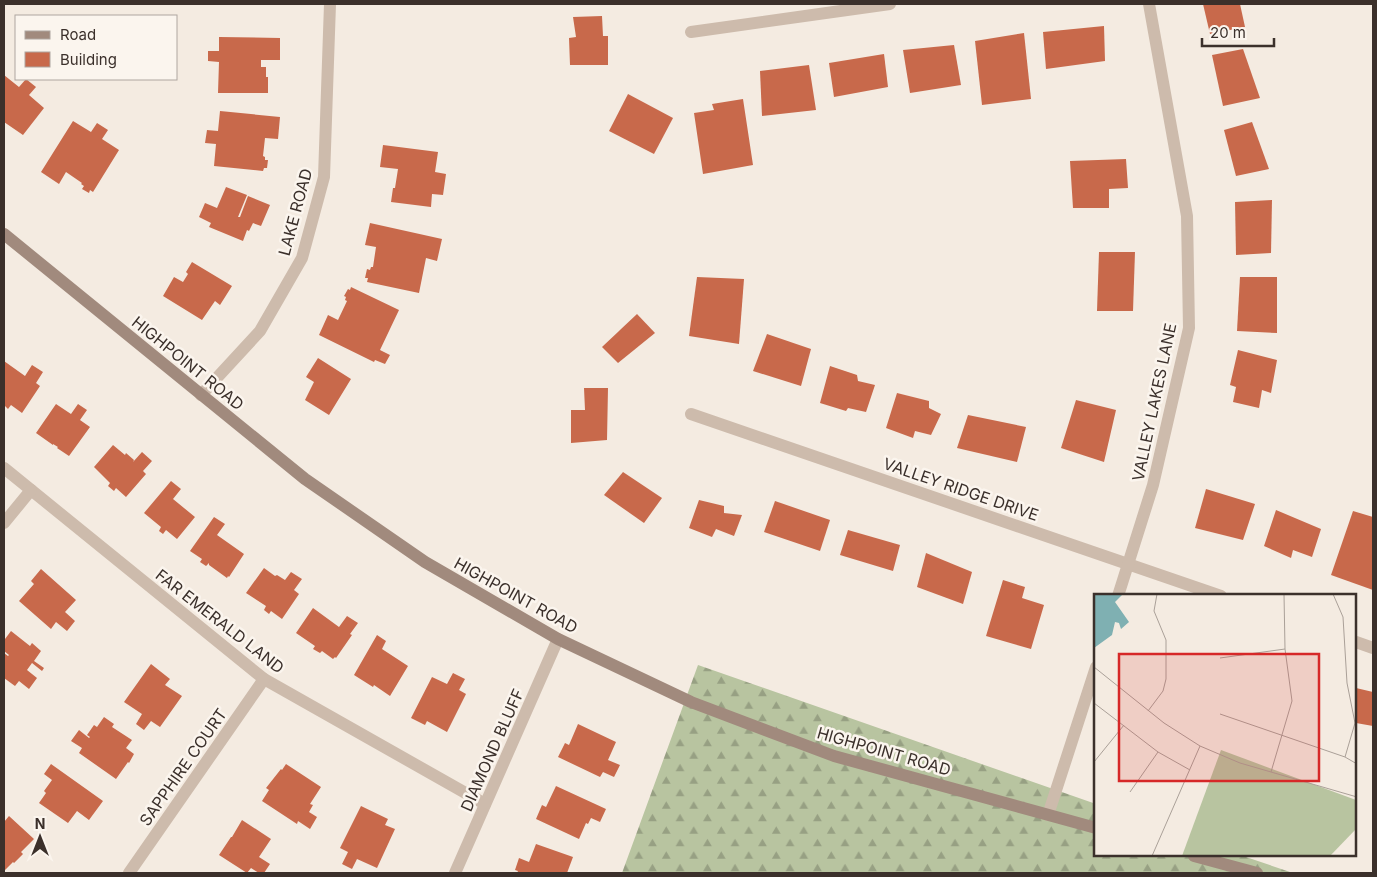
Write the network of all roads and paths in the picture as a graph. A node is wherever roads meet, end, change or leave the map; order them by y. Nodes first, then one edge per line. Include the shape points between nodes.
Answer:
1 (330, 4) edge
2 (890, 4) edge
3 (1149, 4) edge
4 (691, 32) dead end
5 (4, 234) edge
6 (201, 395) junction
7 (691, 414) dead end
8 (4, 468) edge
9 (31, 490) junction
10 (4, 523) edge
11 (1128, 564) junction
12 (1119, 594) edge
13 (1215, 594) edge
14 (558, 639) junction
15 (1357, 642) edge
16 (1373, 648) edge
17 (1094, 672) edge
18 (264, 679) junction
19 (485, 804) junction
20 (1048, 815) junction
21 (1094, 827) edge
22 (1198, 857) edge
23 (129, 873) edge
24 (455, 873) edge
25 (1257, 873) edge

1 - 6 street, LAKE ROAD via 324,177 302,258 260,331
2 - 4 street
3 - 11 street, VALLEY LAKES LANE via 1187,216 1189,328 1153,485
5 - 6 street, HIGHPOINT ROAD
6 - 14 street, HIGHPOINT ROAD via 305,479 425,562
7 - 11 street, VALLEY RIDGE DRIVE
8 - 9 street, FAR EMERALD LAND
9 - 10 street
9 - 18 street, FAR EMERALD LAND
11 - 12 street, VALLEY LAKES LANE
11 - 13 street, VALLEY RIDGE DRIVE
14 - 19 street, DIAMOND BLUFF
14 - 20 street, HIGHPOINT ROAD via 690,702 834,756
15 - 16 street
17 - 20 street
18 - 19 street, FAR EMERALD LAND
18 - 23 street, SAPPHIRE COURT
19 - 24 street, DIAMOND BLUFF
20 - 21 street, HIGHPOINT ROAD
22 - 25 street

